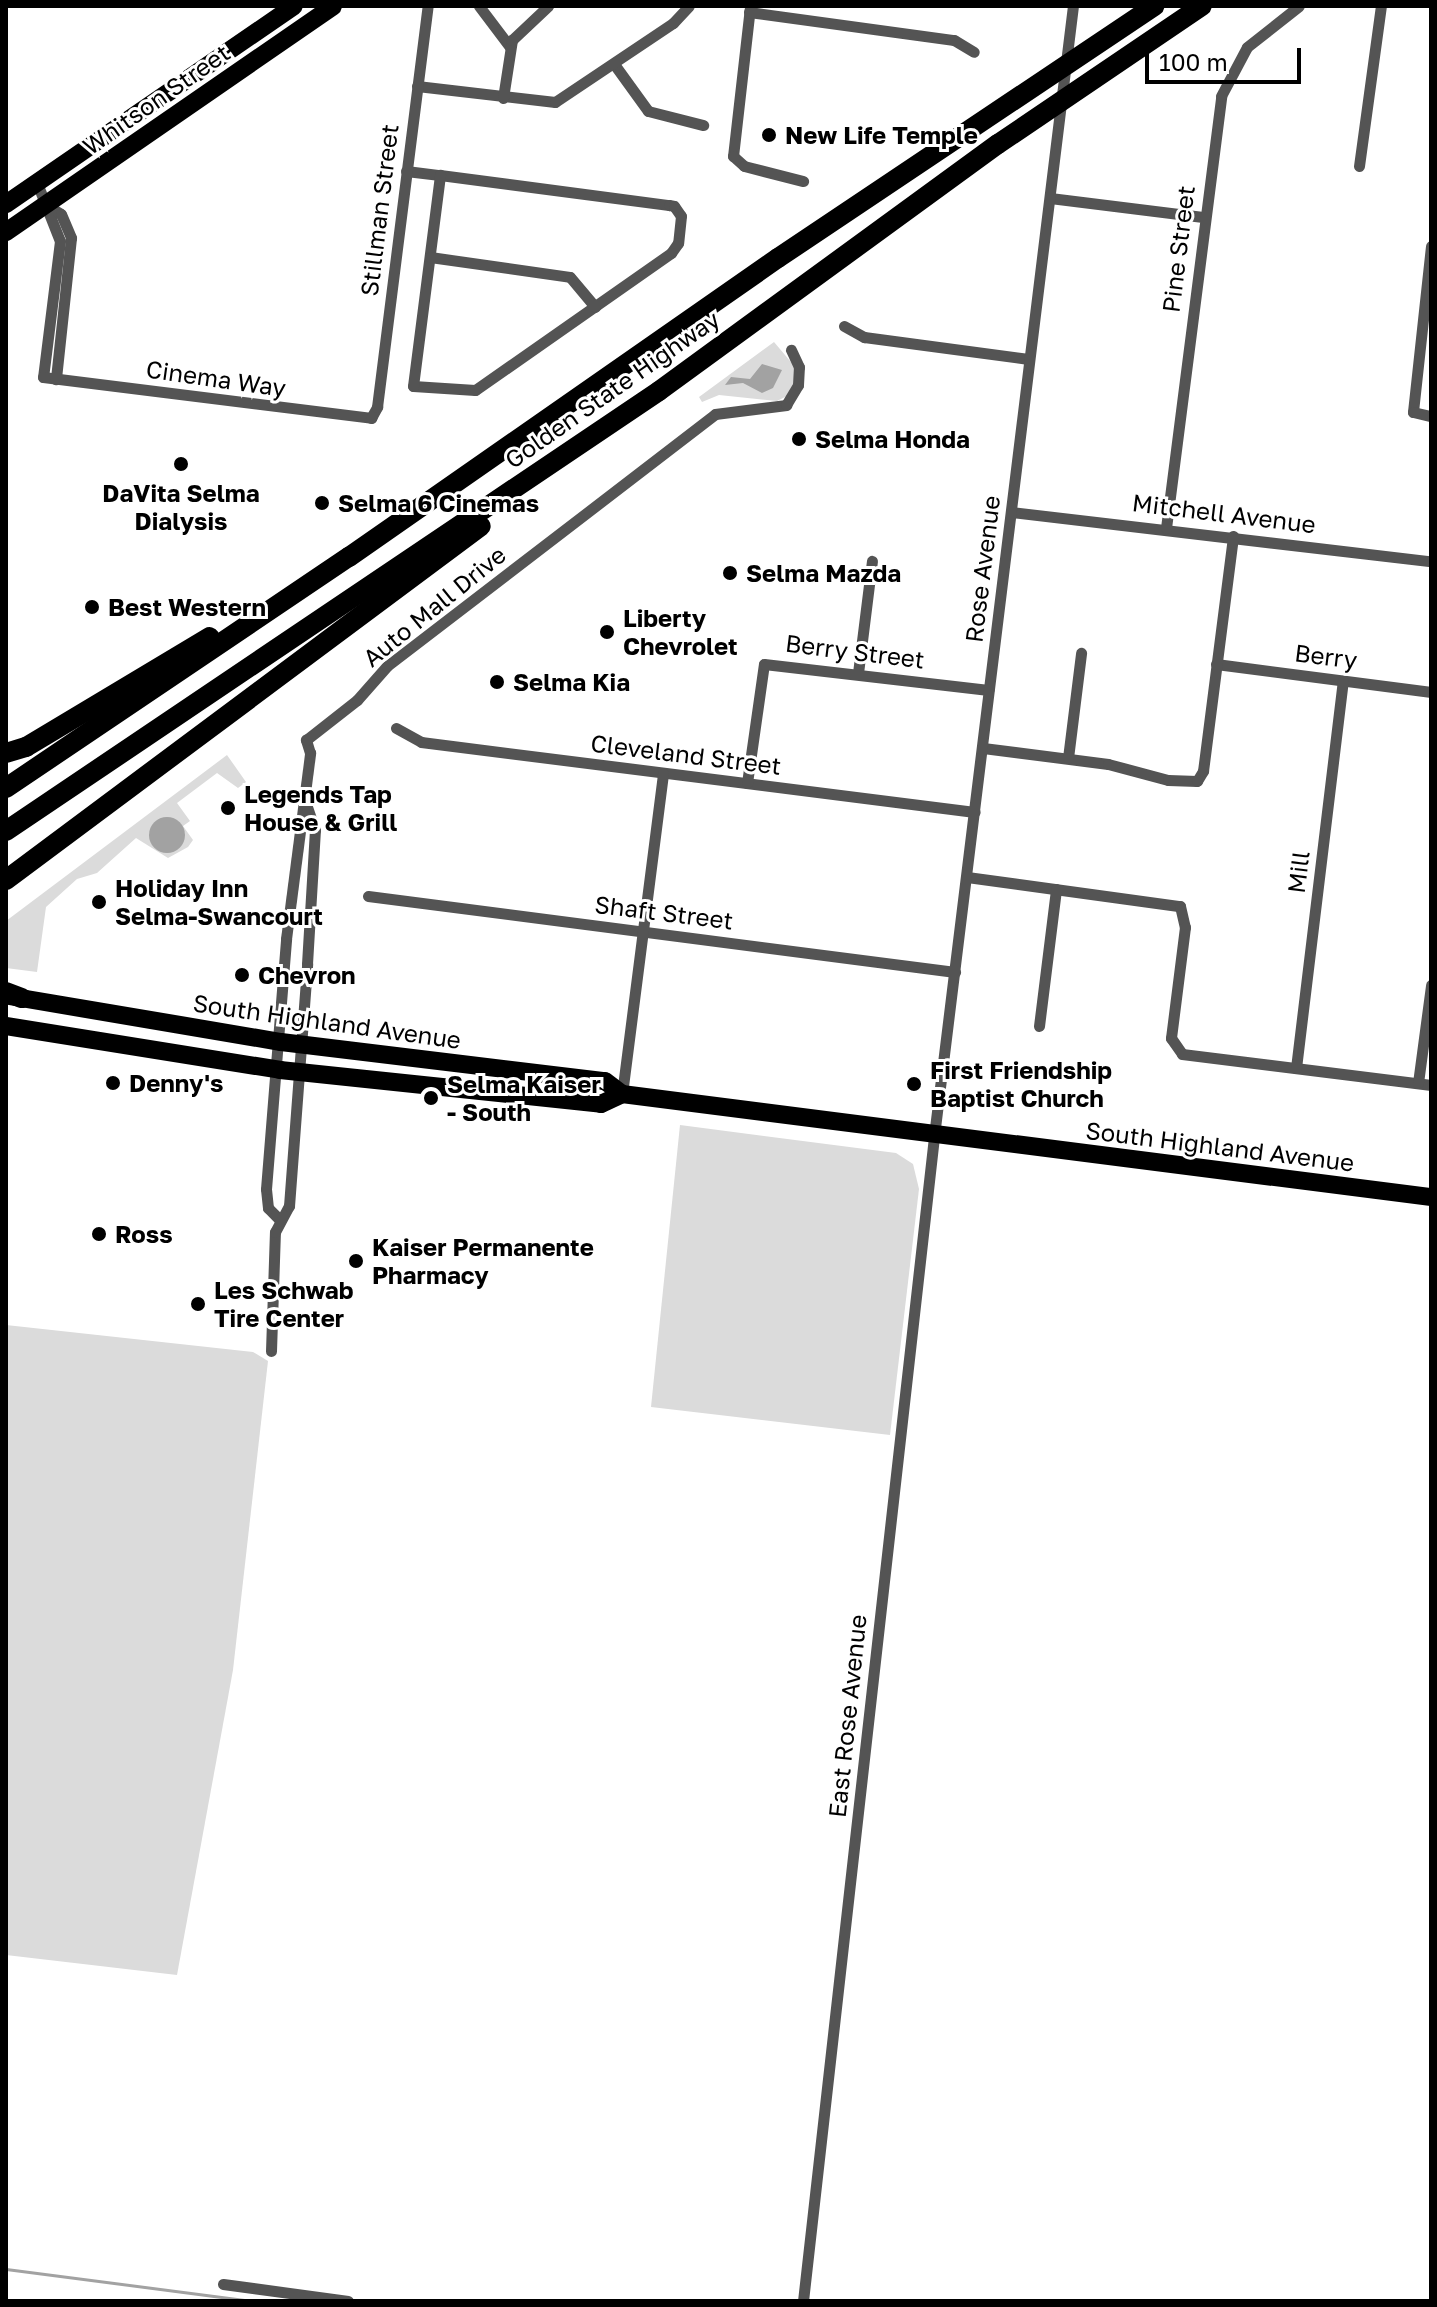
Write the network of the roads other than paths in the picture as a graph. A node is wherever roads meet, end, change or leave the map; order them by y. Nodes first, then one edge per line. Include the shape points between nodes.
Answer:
1 (294, 6) edge
2 (308, 6) edge
3 (333, 6) edge
4 (428, 6) edge
5 (479, 6) edge
6 (548, 6) edge
7 (689, 6) edge
8 (1073, 6) edge
9 (1155, 6) edge
10 (1202, 6) edge
11 (1299, 6) edge
12 (1381, 6) edge
13 (750, 9) edge
14 (510, 47) junction
15 (974, 52) dead end
16 (262, 55) junction
17 (209, 64) junction
18 (614, 64) junction
19 (417, 86) junction
20 (503, 98) junction
21 (703, 125) dead end
22 (145, 135) junction
23 (1359, 166) dead end
24 (406, 171) junction
25 (440, 175) junction
26 (803, 181) dead end
27 (37, 183) junction
28 (1050, 198) junction
29 (6, 204) edge
30 (46, 205) junction
31 (1203, 217) junction
32 (6, 232) edge
33 (1431, 246) edge
34 (430, 257) junction
35 (595, 307) junction
36 (844, 326) dead end
37 (791, 350) dead end
38 (1029, 359) junction
39 (659, 391) junction
40 (1431, 416) edge
41 (371, 418) joint
42 (1011, 512) junction
43 (1166, 528) junction
44 (1233, 536) junction
45 (349, 557) junction
46 (872, 561) dead end
47 (1431, 561) edge
48 (1081, 653) dead end
49 (1216, 664) junction
50 (858, 673) junction
51 (1343, 681) junction
52 (989, 690) junction
53 (1431, 692) edge
54 (396, 728) dead end
55 (983, 748) junction
56 (6, 753) edge
57 (1068, 758) junction
58 (663, 774) junction
59 (747, 783) junction
60 (6, 788) edge
61 (304, 800) junction
62 (975, 812) junction
63 (6, 831) edge
64 (967, 877) junction
65 (6, 880) edge
66 (1056, 889) junction
67 (368, 896) dead end
68 (642, 931) junction
69 (955, 972) junction
70 (1431, 985) edge
71 (11, 995) edge
72 (6, 1026) edge
73 (1039, 1026) dead end
74 (281, 1042) junction
75 (301, 1045) junction
76 (1296, 1068) junction
77 (280, 1070) junction
78 (300, 1072) junction
79 (1425, 1084) edge
80 (622, 1094) junction
81 (934, 1136) junction
82 (1431, 1197) edge
83 (280, 1220) junction
84 (271, 1351) dead end
85 (223, 2284) dead end
86 (348, 2301) edge
87 (803, 2301) edge

1 - 17 main road, Whitson Street
2 - 16 main road via 262,42
3 - 16 main road, Whitson Street
4 - 19 street, Stillman Street
5 - 14 street
6 - 14 street via 518,29
7 - 18 street
8 - 28 street, Rose Avenue
9 - 45 highway, Golden State Highway via 778,258
10 - 39 highway, Golden State Highway via 998,144
11 - 31 street, Pine Street via 1257,37 1231,70 1218,109
12 - 23 street
13 - 15 street via 954,40
13 - 26 street via 731,147 739,164
14 - 20 street
16 - 22 main road, Whitson Street
17 - 22 main road via 213,76 155,119
17 - 27 main road, Whitson Street
18 - 20 street via 555,102
18 - 21 street via 648,111
19 - 20 street
19 - 24 street, Stillman Street
22 - 30 main road, Whitson Street
24 - 25 street
24 - 41 street, Stillman Street via 377,407
25 - 34 street
25 - 35 street via 677,208 681,222 676,248
27 - 29 main road, Whitson Street
27 - 30 street, Cinema Way
28 - 31 street
28 - 38 street, Rose Avenue
30 - 32 main road, Whitson Street
30 - 41 street, Cinema Way via 61,214 71,238 56,379
31 - 43 street, Pine Street
33 - 40 street via 1413,412
34 - 35 street via 570,277
34 - 35 street via 413,386 471,392
36 - 38 street via 864,337
37 - 61 street, Auto Mall Drive via 799,367 798,385 786,405 715,414 387,666 357,700 306,740 310,753
38 - 42 street, Rose Avenue
39 - 63 highway, Golden State Highway
39 - 65 highway
42 - 43 street, Mitchell Avenue
42 - 52 street, Rose Avenue
43 - 44 street, Mitchell Avenue
44 - 47 street, Mitchell Avenue
44 - 49 street
45 - 56 highway via 26,747
45 - 60 highway, Golden State Highway
46 - 50 street
48 - 57 street
49 - 51 street, Berry
49 - 57 street via 1203,771 1197,781 1168,780
50 - 52 street, Berry Street
50 - 59 street, Berry Street via 764,664
51 - 53 street, Berry
51 - 76 street, Mill
52 - 55 street, Rose Avenue
54 - 58 street, Cleveland Street via 421,742
55 - 57 street
55 - 62 street, Rose Avenue
58 - 59 street, Cleveland Street
58 - 68 street
59 - 62 street, Cleveland Street
61 - 74 street via 286,939
61 - 75 street via 315,830
62 - 64 street, Rose Avenue
64 - 66 street
64 - 69 street, Rose Avenue
66 - 73 street
66 - 76 street via 1180,906 1186,917 1172,1028 1176,1050
67 - 68 street, Shaft Street
68 - 69 street, Shaft Street
68 - 80 street
69 - 81 street, Rose Avenue
70 - 79 street
71 - 74 main road, South Highland Avenue
72 - 77 main road, South Highland Avenue
74 - 75 main road, South Highland Avenue
74 - 77 street
75 - 78 street
75 - 80 main road, South Highland Avenue via 605,1081
76 - 79 street
77 - 78 main road, South Highland Avenue
77 - 83 street via 266,1189 268,1208
78 - 80 main road, South Highland Avenue via 601,1104
78 - 83 street via 289,1206
80 - 81 main road, South Highland Avenue
81 - 82 main road, South Highland Avenue
81 - 87 street, East Rose Avenue
83 - 84 street
85 - 86 street

